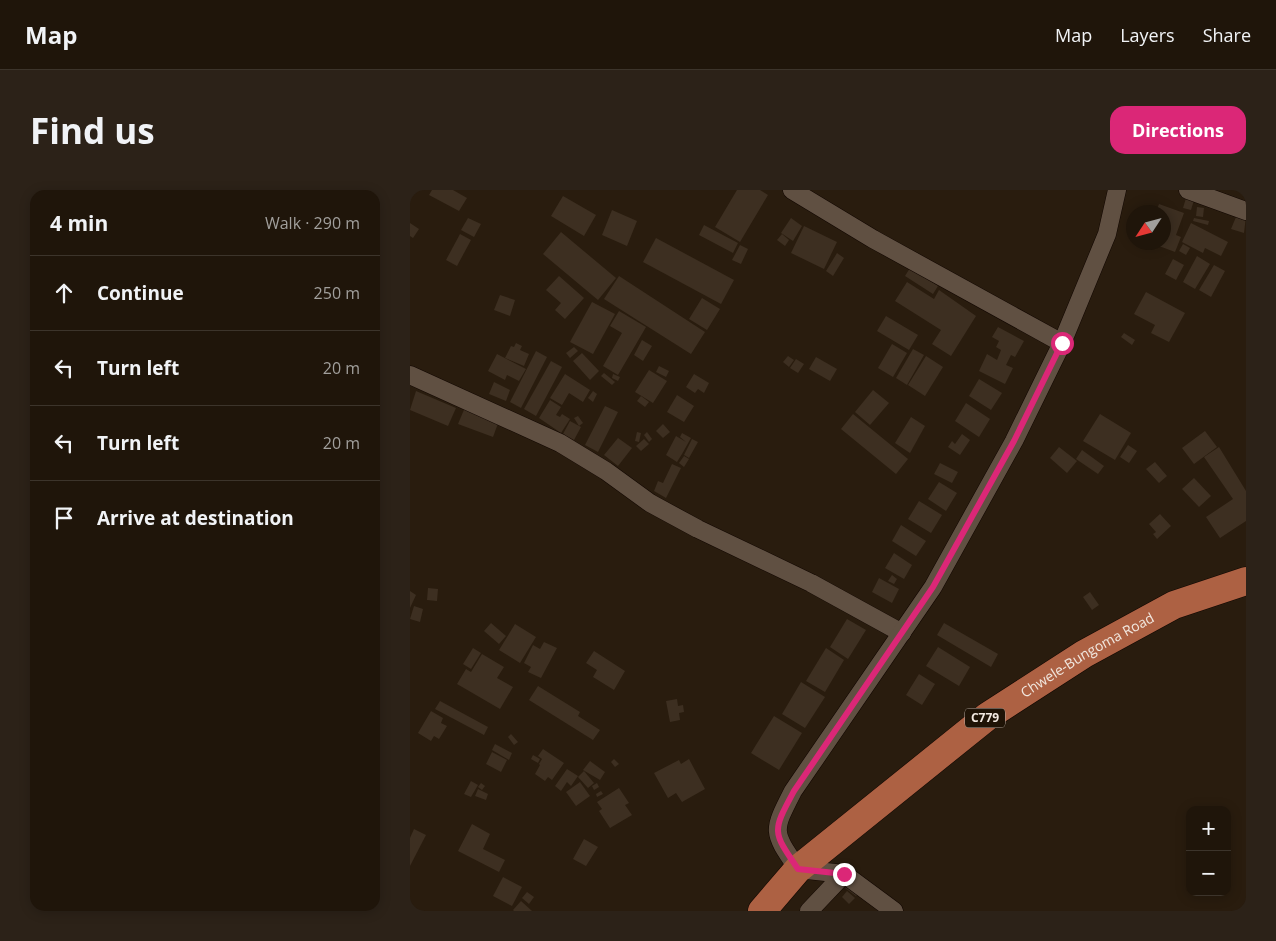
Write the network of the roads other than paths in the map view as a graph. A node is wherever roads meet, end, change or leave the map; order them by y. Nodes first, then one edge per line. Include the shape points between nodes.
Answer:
1 (792, 190) edge
2 (1117, 190) edge
3 (1188, 190) edge
4 (1246, 211) edge
5 (1062, 343) junction
6 (410, 375) edge
7 (1246, 581) edge
8 (902, 633) junction
9 (798, 869) junction
10 (844, 874) junction
11 (762, 911) edge
12 (809, 911) edge
13 (894, 911) edge

1 - 5 street via 873,239
2 - 5 street via 1107,234
3 - 4 street
5 - 8 street via 1014,441 933,587
6 - 8 street via 560,443 650,503 810,582
7 - 9 main road, Chwele-Bungoma Road / C779 via 1174,605 1076,659 988,716
8 - 9 street via 794,791 777,822 780,842
9 - 10 street
9 - 11 main road, Chwele-Bungoma Road / C779
10 - 12 street
10 - 13 street

